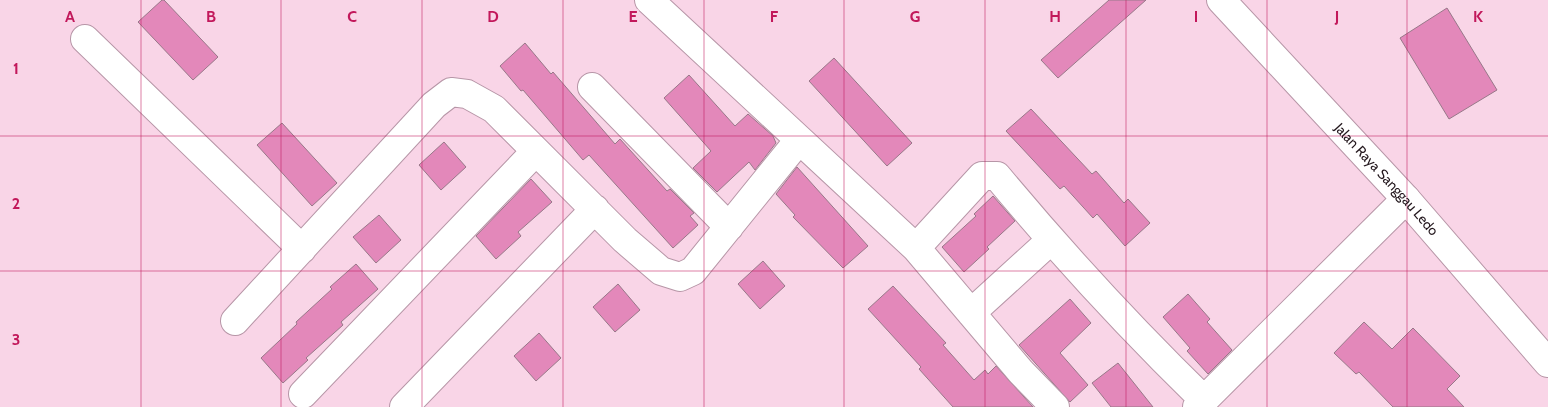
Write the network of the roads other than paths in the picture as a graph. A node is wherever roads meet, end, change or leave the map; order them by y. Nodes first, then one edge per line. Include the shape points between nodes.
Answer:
1 (649, 0) edge
2 (1221, 0) edge
3 (85, 39) dead end
4 (592, 87) dead end
5 (799, 140) junction
6 (536, 151) junction
7 (1406, 200) junction
8 (594, 209) junction
9 (729, 227) junction
10 (1051, 240) junction
11 (916, 248) junction
12 (302, 249) junction
13 (971, 313) junction
14 (235, 321) dead end
15 (1548, 363) edge
16 (303, 394) dead end
17 (1201, 404) edge
18 (404, 407) edge
19 (1055, 407) edge

1 - 5 main road
2 - 7 main road, Jalan Raya Sanggau Ledo
3 - 12 main road
4 - 9 main road
5 - 9 main road
5 - 11 main road
6 - 8 main road
6 - 12 main road via 494,110 467,94 451,92 434,105
6 - 16 main road
7 - 15 main road, Jalan Raya Sanggau Ledo
7 - 17 main road
8 - 9 main road via 661,271 680,277 693,271
8 - 18 main road
10 - 11 main road via 997,176 988,175 977,180
10 - 13 main road
10 - 17 main road
11 - 13 main road
12 - 14 main road
13 - 19 main road

